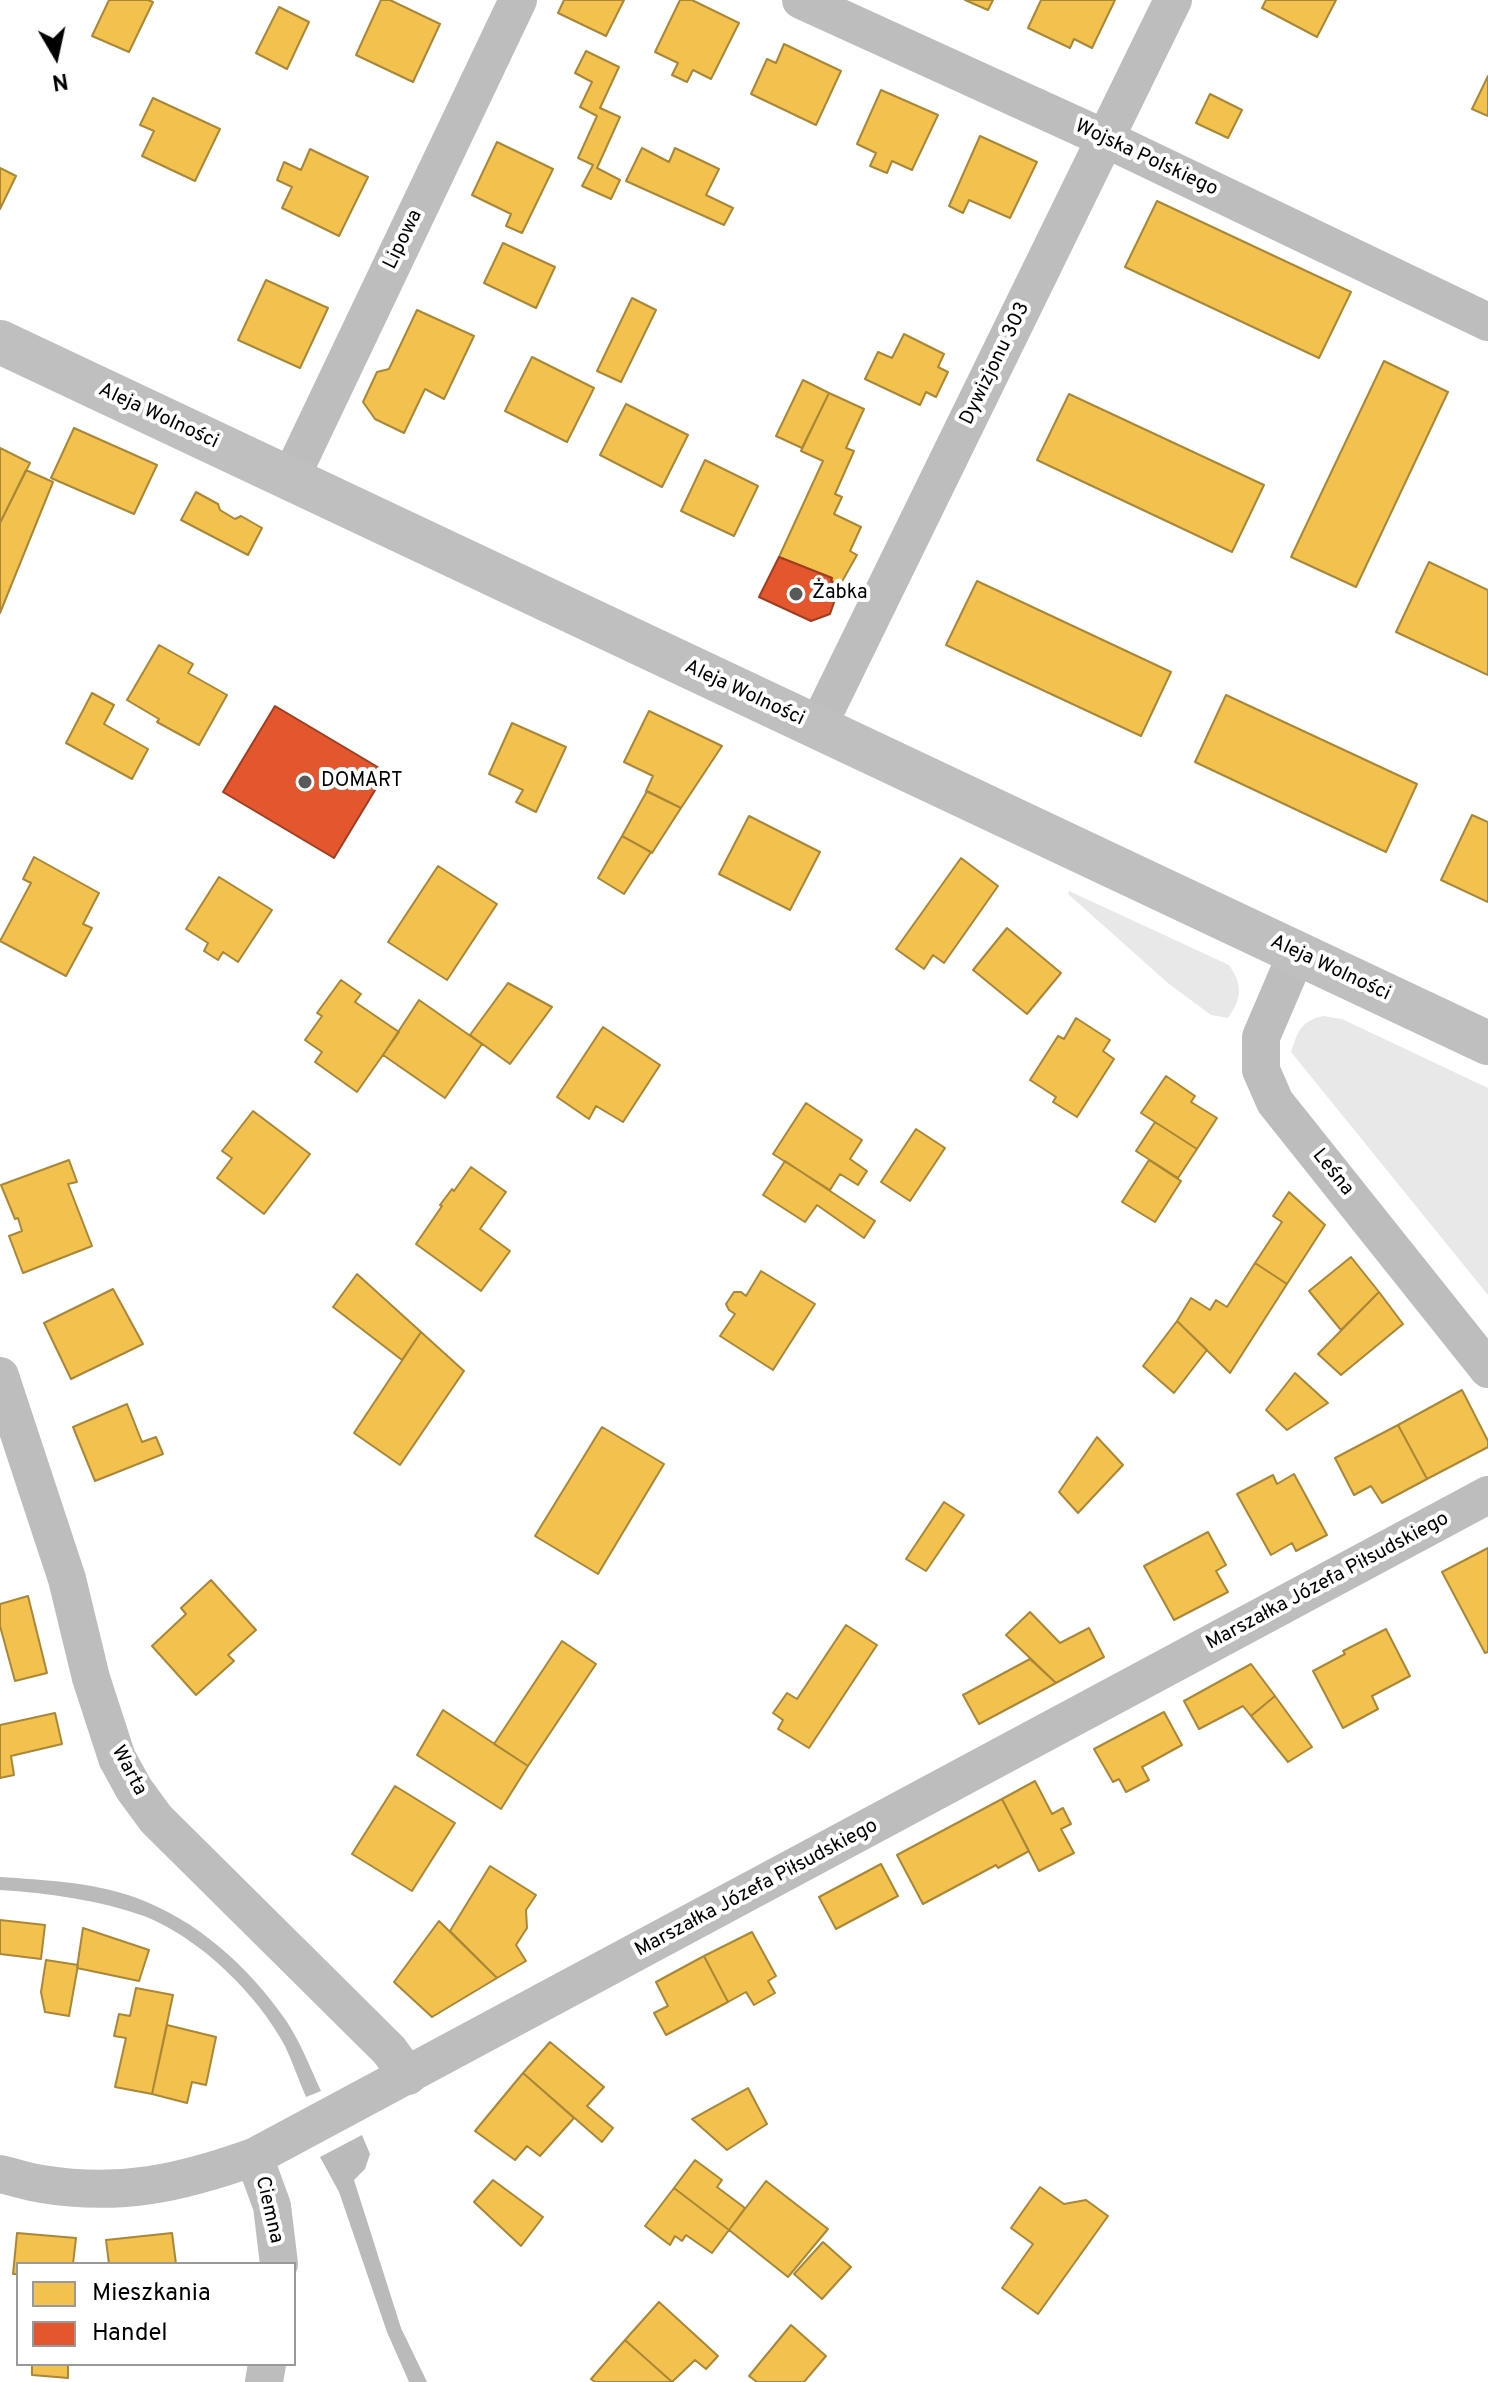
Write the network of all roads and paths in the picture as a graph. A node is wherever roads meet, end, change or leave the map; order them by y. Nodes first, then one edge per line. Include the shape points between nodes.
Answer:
1 (518, 0) edge
2 (801, 0) edge
3 (1173, 0) edge
4 (1104, 138) junction
5 (1488, 322) edge
6 (0, 342) edge
7 (290, 479) junction
8 (817, 728) junction
9 (1297, 953) junction
10 (1488, 1043) edge
11 (1488, 1369) edge
12 (0, 1376) edge
13 (1488, 1495) edge
14 (408, 2076) junction
15 (254, 2157) junction
16 (0, 2174) edge
17 (279, 2262) edge

1 - 7 street, Lipowa
2 - 4 street, Wojska Polskiego
3 - 4 street, Dywizjonu 303
4 - 5 street, Wojska Polskiego
4 - 8 street, Dywizjonu 303
6 - 7 street, Aleja Wolności
7 - 8 street, Aleja Wolności
8 - 9 street, Aleja Wolności
9 - 10 street, Aleja Wolności
9 - 11 street, Leśna via 1261,1037 1261,1070 1275,1102
12 - 14 street, Warta via 67,1579 91,1678 117,1758 134,1789 156,1819 389,2050
13 - 14 street, Marszałka Józefa Piłsudskiego
14 - 15 street, Marszałka Józefa Piłsudskiego
15 - 16 street, Marszałka Józefa Piłsudskiego via 158,2186 82,2188
15 - 17 street, Ciemna via 272,2206

